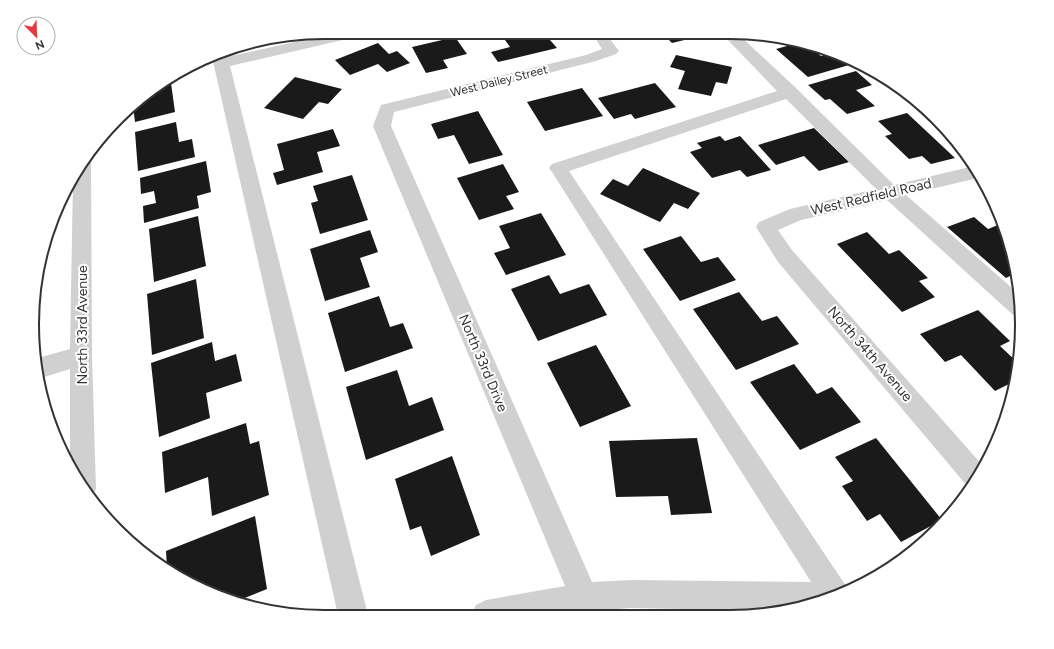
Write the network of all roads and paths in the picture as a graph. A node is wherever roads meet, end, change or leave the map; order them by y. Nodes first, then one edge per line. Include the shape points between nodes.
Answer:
1 (322, 39) edge
2 (603, 39) edge
3 (734, 39) edge
4 (225, 57) edge
5 (220, 58) edge
6 (790, 92) junction
7 (388, 109) joint
8 (972, 173) edge
9 (82, 174) edge
10 (890, 192) junction
11 (766, 227) joint
12 (1014, 302) edge
13 (81, 356) junction
14 (42, 367) edge
15 (973, 473) edge
16 (83, 476) edge
17 (832, 591) edge
18 (815, 597) edge
19 (588, 606) edge
20 (352, 610) edge
21 (543, 610) edge

1 - 4 street
2 - 7 street, West Dailey Street via 611,51
3 - 6 street
5 - 20 street
6 - 10 street
6 - 17 street via 558,168
7 - 19 street, North 33rd Drive via 382,126
8 - 10 street, West Redfield Road
9 - 13 street, North 33rd Avenue
10 - 11 street, West Redfield Road via 797,214
10 - 12 street
11 - 15 street, North 34th Avenue via 785,256
13 - 14 street
13 - 16 street, North 33rd Avenue
18 - 19 street via 631,594
19 - 21 street

